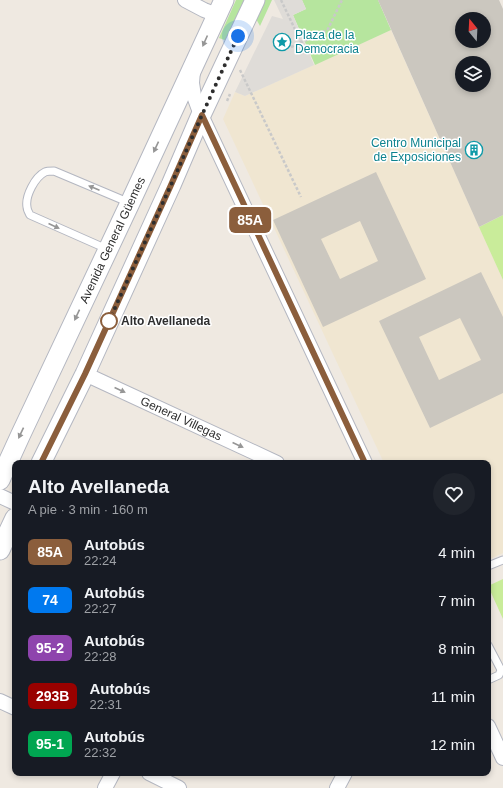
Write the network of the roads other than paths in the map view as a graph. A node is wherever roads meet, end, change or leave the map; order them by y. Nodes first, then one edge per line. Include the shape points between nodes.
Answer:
1 (185, 0) edge
2 (255, 0) edge
3 (221, 7) edge
4 (193, 67) junction
5 (202, 115) junction
6 (130, 203) junction
7 (108, 250) junction
8 (85, 374) junction
9 (46, 460) edge
10 (271, 460) edge
11 (364, 460) edge
12 (0, 480) edge
13 (0, 496) edge
14 (12, 502) edge
15 (12, 524) edge
16 (0, 550) edge
17 (503, 560) edge
18 (491, 565) edge
19 (491, 651) edge
20 (491, 679) edge
21 (0, 701) edge
22 (12, 707) edge
23 (491, 732) edge
24 (503, 758) edge
25 (112, 776) edge
26 (155, 776) edge
27 (343, 776) edge
28 (106, 788) edge
29 (179, 788) edge
30 (337, 788) edge

1 - 3 street via 204,10
2 - 5 main road
3 -> 4 main road, Avenida General Güemes
4 - 5 street via 194,96
4 -> 6 main road, Avenida General Güemes
5 - 8 main road
5 - 11 street
6 - 7 main road, Avenida General Güemes
6 -> 7 lane via 54,171 45,172 31,188 26,208 30,216
7 -> 12 main road, Avenida General Güemes
8 - 9 main road
8 -> 10 street, General Villegas
13 - 14 street
15 - 16 main road
17 - 18 lane
19 - 20 lane via 501,670 499,675
21 - 22 street
23 - 24 street
25 - 28 street
26 - 29 street
27 - 30 street

